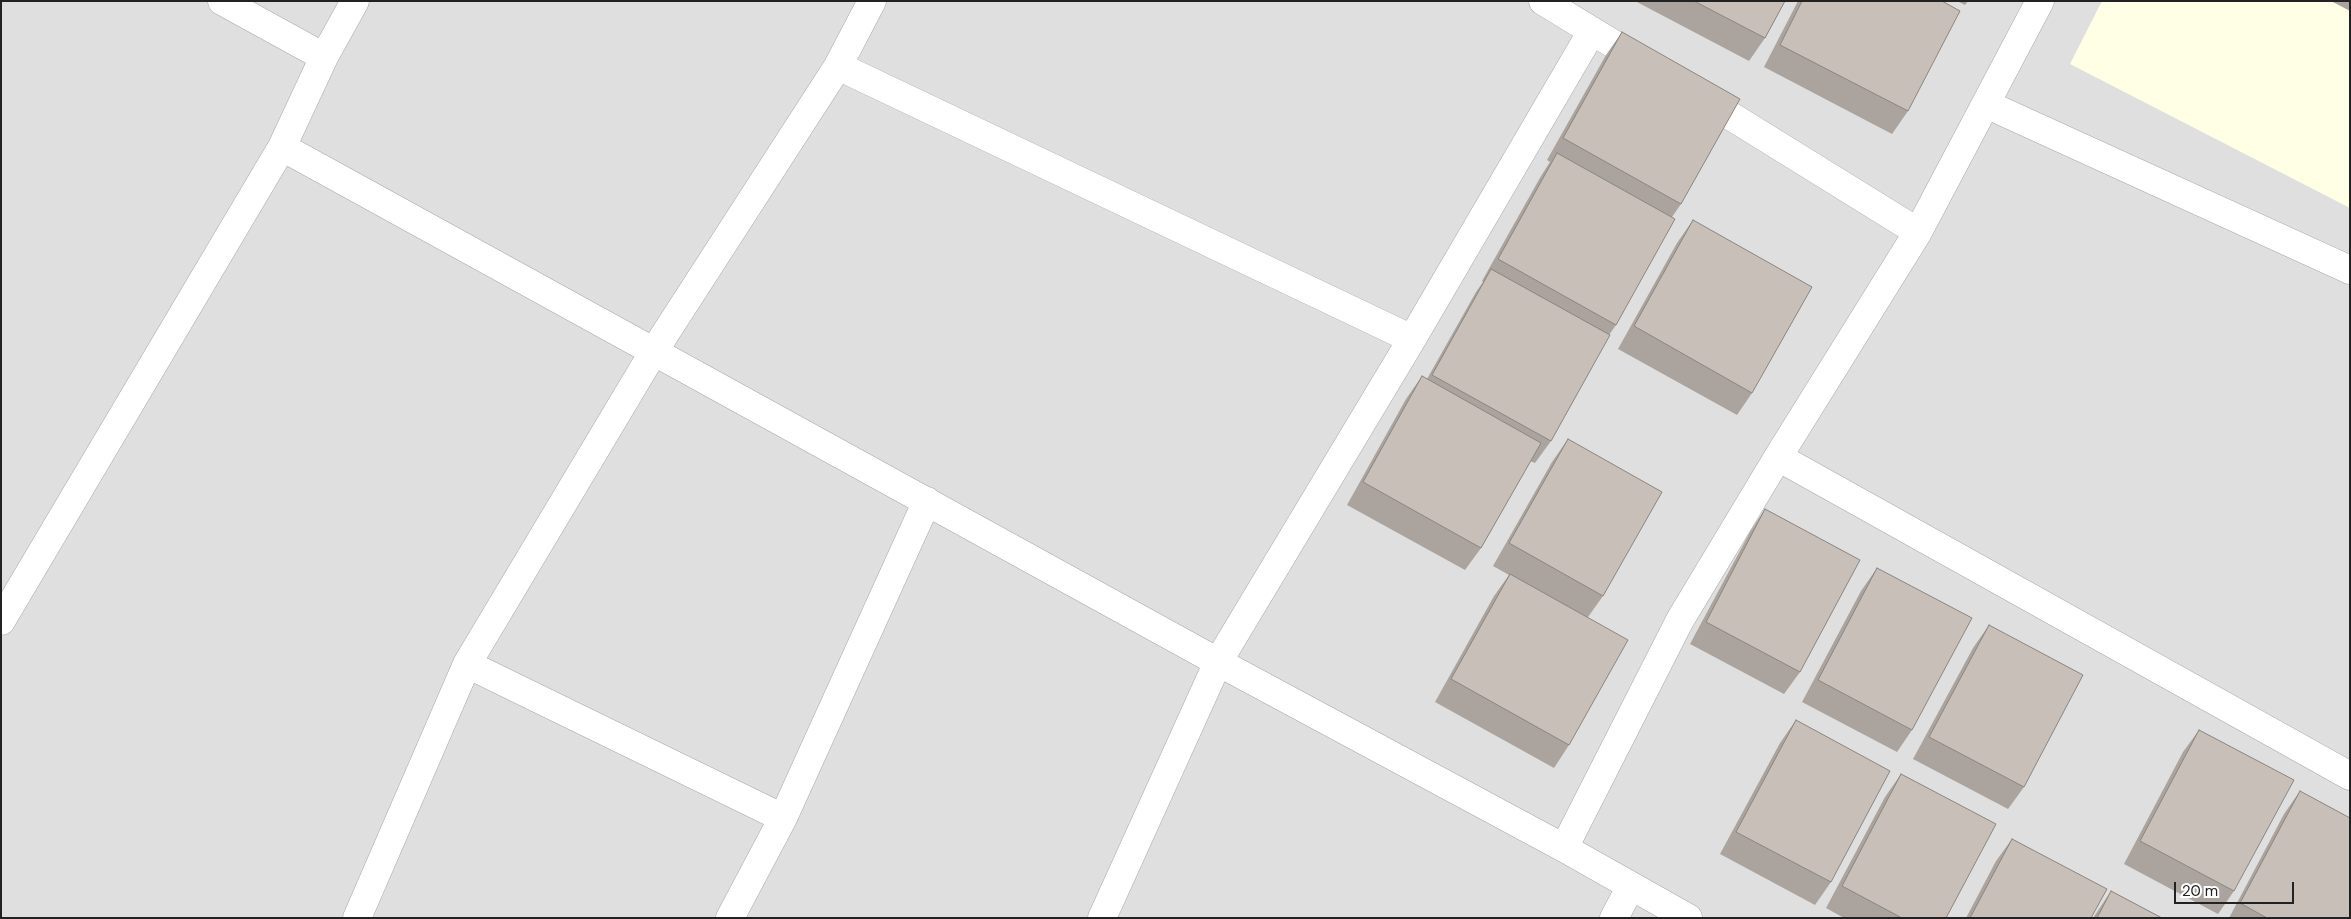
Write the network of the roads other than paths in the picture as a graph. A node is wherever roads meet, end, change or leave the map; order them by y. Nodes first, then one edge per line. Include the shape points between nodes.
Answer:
1 (222, 1) edge
2 (355, 1) edge
3 (872, 1) edge
4 (1543, 1) edge
5 (2040, 1) edge
6 (1592, 31) junction
7 (324, 57) junction
8 (838, 66) junction
9 (1986, 104) junction
10 (282, 147) junction
11 (1918, 232) junction
12 (2350, 270) edge
13 (1412, 339) junction
14 (654, 351) junction
15 (1778, 457) junction
16 (927, 501) junction
17 (1, 621) edge
18 (1218, 662) junction
19 (467, 664) junction
20 (2350, 776) edge
21 (783, 818) junction
22 (1564, 848) junction
23 (1630, 886) junction
24 (357, 918) edge
25 (730, 918) edge
26 (1102, 918) edge
27 (1614, 918) edge
28 (1688, 918) edge

1 - 7 street
2 - 7 street
3 - 8 street
4 - 6 street
5 - 9 street
6 - 11 street
6 - 13 street
7 - 10 street
8 - 13 street
8 - 14 street
9 - 11 street
9 - 12 street
10 - 14 street
10 - 17 street
11 - 15 street
13 - 18 street
14 - 16 street
14 - 19 street
15 - 20 street
15 - 22 street via 1680,620
16 - 18 street
16 - 21 street
18 - 22 street
18 - 26 street
19 - 21 street
19 - 24 street
21 - 25 street
22 - 23 street
23 - 27 street
23 - 28 street

